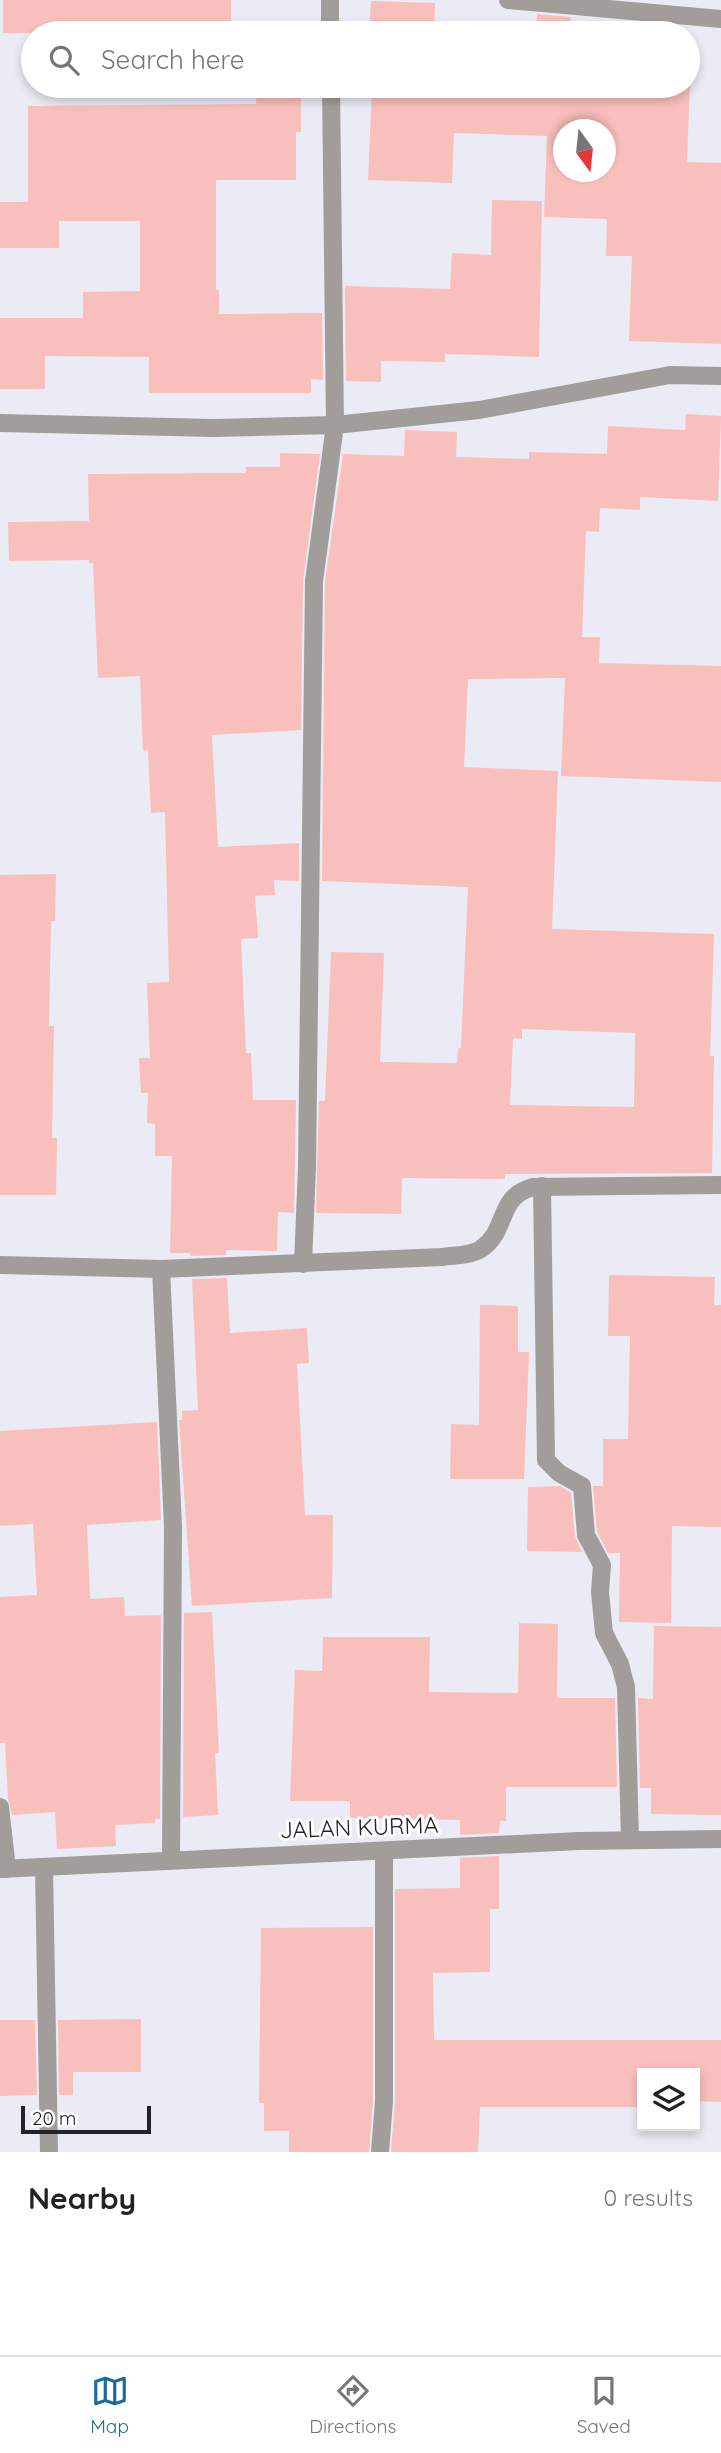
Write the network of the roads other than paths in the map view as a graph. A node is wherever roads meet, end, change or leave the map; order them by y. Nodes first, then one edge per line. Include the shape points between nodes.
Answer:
1 (330, 0) edge
2 (508, 0) edge
3 (721, 19) edge
4 (330, 21) edge
5 (331, 98) edge
6 (721, 376) edge
7 (0, 423) edge
8 (335, 425) junction
9 (721, 1185) edge
10 (542, 1186) junction
11 (303, 1264) junction
12 (0, 1265) edge
13 (161, 1269) junction
14 (0, 1807) edge
15 (721, 1839) edge
16 (630, 1840) junction
17 (384, 1851) junction
18 (171, 1860) junction
19 (44, 1868) junction
20 (3, 1869) edge
21 (49, 2152) edge
22 (380, 2152) edge

1 - 4 street
2 - 3 street
5 - 8 street
6 - 8 street via 670,375 479,410
7 - 8 street via 213,428
8 - 11 street via 314,581
9 - 10 street
10 - 11 street via 518,1191 492,1238 472,1253
10 - 16 street via 545,1460 582,1486 586,1535 602,1564 604,1633 626,1687
11 - 13 street
12 - 13 street
13 - 18 street via 173,1526
14 - 20 street
15 - 16 street, JALAN KURMA
16 - 17 street, JALAN KURMA
17 - 18 street, JALAN KURMA
17 - 22 street
18 - 19 street, JALAN KURMA
19 - 20 street, JALAN KURMA
19 - 21 street

